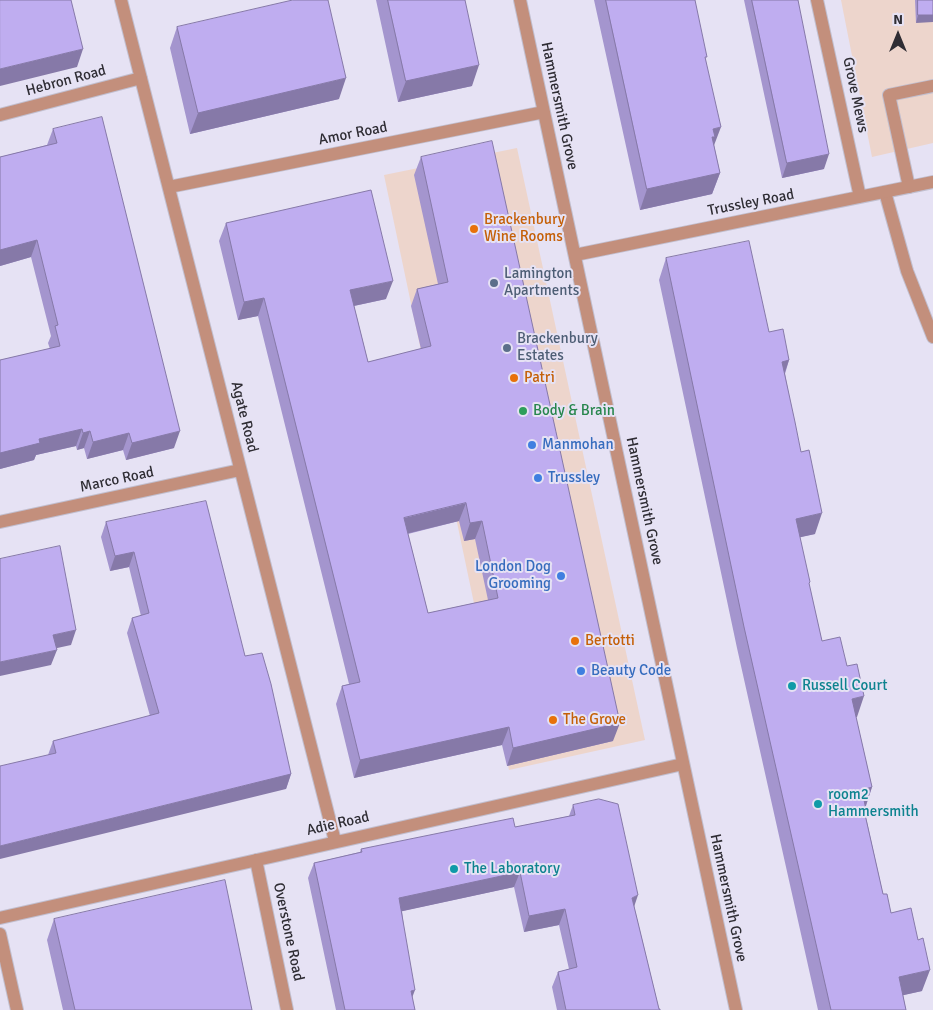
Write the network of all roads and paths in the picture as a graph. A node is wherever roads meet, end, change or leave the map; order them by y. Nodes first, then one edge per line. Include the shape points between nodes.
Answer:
1 (121, 0) edge
2 (520, 0) edge
3 (817, 0) edge
4 (141, 78) junction
5 (933, 86) edge
6 (544, 112) junction
7 (0, 115) edge
8 (933, 182) edge
9 (168, 187) junction
10 (908, 187) junction
11 (886, 192) junction
12 (860, 197) junction
13 (575, 255) junction
14 (933, 337) edge
15 (240, 470) junction
16 (0, 522) edge
17 (683, 764) junction
18 (335, 842) junction
19 (256, 860) junction
20 (0, 918) edge
21 (0, 934) edge
22 (17, 1010) edge
23 (287, 1010) edge
24 (736, 1010) edge

1 - 4 street, Agate Road
2 - 6 street, Hammersmith Grove
3 - 12 street, Grove Mews
4 - 7 street, Hebron Road
4 - 9 street, Agate Road
5 - 10 street via 889,95
6 - 9 street, Amor Road
6 - 13 street, Hammersmith Grove
8 - 10 street, Trussley Road
9 - 15 street, Agate Road
10 - 11 street, Trussley Road
11 - 12 street, Trussley Road
11 - 14 street via 907,271
12 - 13 street, Trussley Road
13 - 17 street, Hammersmith Grove
15 - 16 street, Marco Road
15 - 18 street, Agate Road
17 - 18 street, Adie Road
17 - 24 street, Hammersmith Grove
18 - 19 street, Adie Road
19 - 20 street, Adie Road
19 - 23 street, Overstone Road
21 - 22 street

